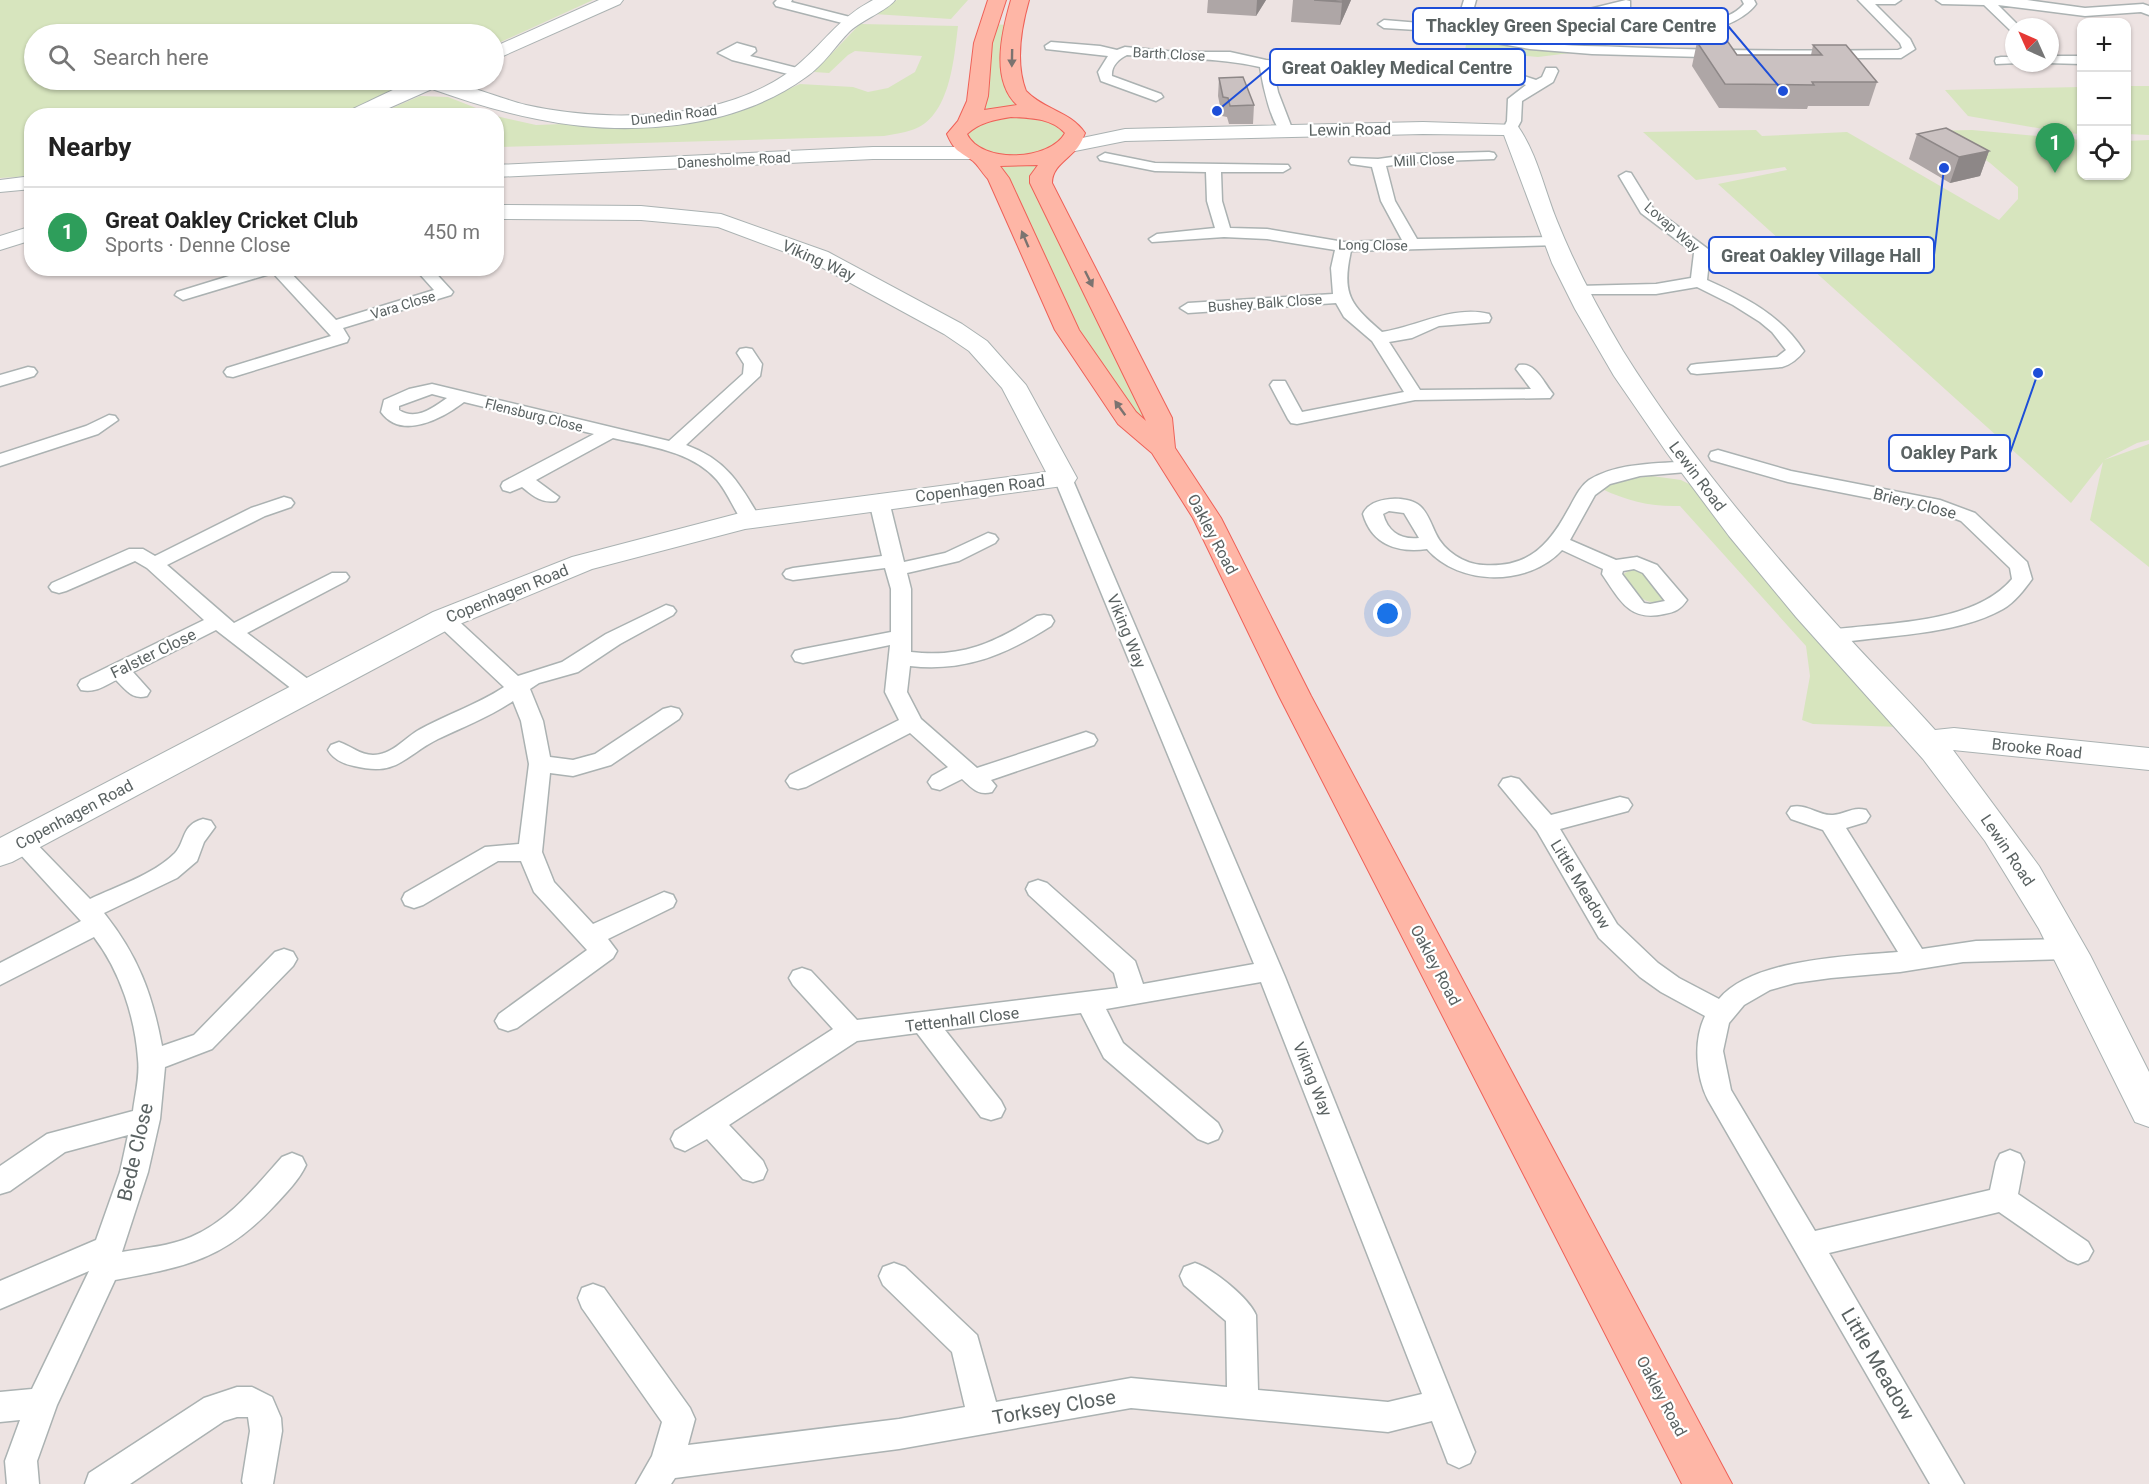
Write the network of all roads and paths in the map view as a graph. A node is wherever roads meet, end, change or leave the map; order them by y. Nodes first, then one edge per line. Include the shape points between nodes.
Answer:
1 (614, 0) edge
2 (812, 0) edge
3 (886, 0) edge
4 (996, 0) edge
5 (1020, 0) edge
6 (1470, 0) edge
7 (1748, 0) edge
8 (1865, 0) edge
9 (1895, 0) edge
10 (1942, 0) edge
11 (1988, 3) junction
12 (2045, 3) edge
13 (791, 4) edge
14 (1629, 5) edge
15 (2146, 9) edge
16 (2005, 19) edge
17 (850, 21) junction
18 (1586, 22) dead end
19 (1384, 24) dead end
20 (1696, 24) dead end
21 (1712, 24) junction
22 (1464, 30) junction
23 (1725, 34) dead end
24 (1051, 46) dead end
25 (504, 50) edge
26 (1117, 54) junction
27 (737, 57) dead end
28 (2059, 60) edge
29 (2077, 60) edge
30 (1266, 64) junction
31 (1345, 67) dead end
32 (1442, 71) dead end
33 (1551, 71) dead end
34 (800, 73) junction
35 (1536, 85) junction
36 (412, 90) edge
37 (462, 90) edge
38 (1156, 97) dead end
39 (371, 108) edge
40 (1054, 117) junction
41 (964, 125) junction
42 (1510, 129) junction
43 (1286, 131) junction
44 (1125, 135) junction
45 (1064, 150) junction
46 (527, 155) junction
47 (976, 155) junction
48 (504, 156) edge
49 (1489, 156) dead end
50 (1105, 157) dead end
51 (1356, 161) dead end
52 (1378, 163) junction
53 (504, 167) edge
54 (1214, 168) junction
55 (1283, 168) dead end
56 (546, 169) junction
57 (504, 171) edge
58 (1626, 176) dead end
59 (24, 184) edge
60 (504, 185) edge
61 (0, 187) edge
62 (24, 190) edge
63 (504, 202) edge
64 (504, 212) edge
65 (534, 213) junction
66 (1224, 232) junction
67 (24, 236) edge
68 (1157, 239) dead end
69 (1554, 242) junction
70 (0, 243) edge
71 (1413, 246) junction
72 (1344, 247) junction
73 (248, 276) edge
74 (284, 276) edge
75 (430, 276) edge
76 (1699, 282) junction
77 (1578, 291) junction
78 (183, 295) dead end
79 (1341, 298) junction
80 (1188, 308) dead end
81 (1483, 318) dead end
82 (333, 326) junction
83 (1378, 338) junction
84 (746, 353) dead end
85 (243, 366) dead end
86 (1525, 369) dead end
87 (28, 372) dead end
88 (1710, 372) dead end
89 (0, 381) edge
90 (1279, 385) dead end
91 (1415, 395) junction
92 (460, 397) dead end
93 (109, 420) dead end
94 (609, 433) junction
95 (673, 447) junction
96 (1162, 448) junction
97 (1718, 456) dead end
98 (0, 460) edge
99 (1691, 467) junction
100 (1063, 478) junction
101 (549, 497) dead end
102 (879, 501) junction
103 (284, 503) dead end
104 (751, 520) junction
105 (988, 539) dead end
106 (1559, 542) junction
107 (1432, 543) dead end
108 (154, 564) junction
109 (894, 566) junction
110 (1614, 566) dead end
111 (793, 574) dead end
112 (339, 577) dead end
113 (59, 587) dead end
114 (666, 611) dead end
115 (444, 619) junction
116 (1044, 621) dead end
117 (225, 626) junction
118 (902, 636) junction
119 (1830, 637) junction
120 (803, 656) dead end
121 (900, 658) junction
122 (119, 670) junction
123 (88, 685) dead end
124 (519, 688) junction
125 (139, 691) dead end
126 (309, 691) junction
127 (671, 714) dead end
128 (912, 723) junction
129 (1086, 740) dead end
130 (1926, 741) junction
131 (339, 750) dead end
132 (2149, 759) edge
133 (540, 764) junction
134 (973, 777) junction
135 (798, 781) dead end
136 (940, 782) dead end
137 (1511, 785) dead end
138 (1620, 805) dead end
139 (1799, 813) dead end
140 (1858, 816) dead end
141 (1831, 824) junction
142 (1546, 825) junction
143 (203, 827) dead end
144 (11, 848) edge
145 (530, 852) junction
146 (1038, 889) dead end
147 (414, 899) dead end
148 (664, 901) dead end
149 (92, 917) junction
150 (597, 944) junction
151 (2068, 950) junction
152 (284, 959) dead end
153 (1916, 960) junction
154 (1267, 971) junction
155 (0, 975) edge
156 (802, 978) dead end
157 (1133, 996) junction
158 (1089, 1002) junction
159 (1721, 1012) junction
160 (508, 1021) dead end
161 (925, 1024) junction
162 (851, 1032) junction
163 (152, 1061) junction
164 (991, 1109) dead end
165 (2149, 1110) edge
166 (146, 1119) junction
167 (709, 1123) junction
168 (1208, 1131) dead end
169 (685, 1139) dead end
170 (2010, 1162) dead end
171 (292, 1165) dead end
172 (753, 1170) dead end
173 (0, 1182) edge
174 (2003, 1199) junction
175 (1809, 1245) junction
176 (2078, 1251) dead end
177 (106, 1259) junction
178 (894, 1275) dead end
179 (1196, 1276) dead end
180 (0, 1295) edge
181 (593, 1298) dead end
182 (42, 1403) junction
183 (1243, 1403) junction
184 (1442, 1404) junction
185 (0, 1407) edge
186 (984, 1419) junction
187 (1459, 1452) dead end
188 (659, 1474) edge
189 (258, 1481) dead end
190 (23, 1484) edge
191 (100, 1484) edge
192 (1708, 1484) edge
193 (1948, 1484) edge

1 - 25 street
2 - 13 street
3 - 17 street, Dunedin Road
4 - 41 main road via 981,54 977,106
5 -> 40 main road via 1011,52 1014,89 1020,98
6 - 22 street via 1462,23
7 - 21 street via 1750,4 1742,12
8 - 9 street
8 - 22 street via 1909,49 1901,54 1596,52 1485,39
10 - 11 street
11 - 12 street
11 - 16 street
12 - 15 street via 2085,12
13 - 17 street
14 - 18 street via 1585,14
17 - 34 street, Dunedin Road
19 - 22 street
20 - 21 street
21 - 23 street
24 - 26 street
26 - 30 street, Barth Close via 1125,51 1230,56
26 - 38 street, Barth Close via 1111,59 1106,78
27 - 34 street
28 - 29 street
30 - 31 street, Barth Close
30 - 43 street via 1271,92
32 - 35 street via 1498,73
33 - 35 street via 1548,79
34 - 37 street, Dunedin Road via 769,92 723,108 628,121 538,114
35 - 42 street via 1515,99
36 - 39 street
40 - 41 main road via 1011,111
40 - 44 street, Lewin Road
40 - 45 main road via 1075,133 1075,140
41 - 46 street, Danesholme Road via 899,141
41 - 47 main road, Oakley Road via 957,134 958,141
42 - 43 street, Lewin Road
42 - 69 street, Lewin Road via 1522,147
43 - 44 street, Lewin Road
44 - 45 street, Lewin Road
45 - 47 main road via 1020,160
45 -> 96 main road, Oakley Road via 1041,176 1041,183 1159,418
46 - 48 street, Danesholme Road
46 - 53 street
47 - 56 street, Danesholme Road via 873,153
96 -> 47 main road, Oakley Road via 1127,418 1067,330 999,178
49 - 52 street, Mill Close
50 - 54 street via 1155,167
51 - 52 street
52 - 71 street, Mill Close via 1388,201
54 - 55 street
54 - 66 street via 1214,212
56 - 57 street, Danesholme Road
56 - 60 street
58 - 76 street, Lovap Way via 1646,210 1702,252
59 - 61 street
61 - 62 street
63 - 65 street
64 - 65 street, Viking Way
65 - 100 street, Viking Way via 641,213 721,221 820,257 978,346 1013,385
66 - 68 street, Long Close
66 - 72 street, Long Close via 1268,234
67 - 70 street
69 - 71 street, Long Close
69 - 77 street, Lewin Road
71 - 72 street, Long Close
72 - 79 street via 1339,268
73 - 78 street
74 - 82 street
75 - 82 street, Vara Close via 446,292
76 - 77 street via 1656,289
76 - 88 street via 1754,311 1790,340 1795,351 1782,362
77 - 99 street, Lewin Road via 1627,375
79 - 80 street, Bushey Balk Close
79 - 83 street via 1350,313
81 - 83 street via 1436,321 1406,334
82 - 85 street via 341,338
83 - 91 street
84 - 95 street via 753,364 751,376
86 - 91 street via 1544,394
87 - 89 street
90 - 91 street via 1298,419
92 - 94 street, Flensburg Close
93 - 98 street via 92,430
94 - 95 street, Flensburg Close
94 - 101 street, Flensburg Close via 517,483
95 - 104 street, Flensburg Close via 696,455 726,476
96 - 192 main road, Oakley Road via 1207,518 1306,717
97 - 119 street, Briery Close via 1788,476 1940,506 1968,517 2020,566 2022,579 2013,592 1981,611
99 - 106 street via 1620,474 1593,487
99 - 119 street, Lewin Road
100 - 102 street, Copenhagen Road
100 - 154 street, Viking Way
102 - 104 street, Copenhagen Road
102 - 109 street
103 - 108 street via 252,507
104 - 115 street, Copenhagen Road via 582,563
105 - 109 street via 952,557
106 - 107 street via 1542,559 1489,572 1449,562
106 - 110 street
108 - 113 street, Falster Close via 130,548
108 - 117 street, Falster Close
109 - 111 street
109 - 118 street via 901,589
112 - 117 street, Falster Close
114 - 124 street via 570,667 531,678
115 - 124 street
115 - 126 street, Copenhagen Road
116 - 121 street via 1012,642 969,658
117 - 122 street, Falster Close
117 - 126 street, Falster Close
118 - 120 street
118 - 121 street
119 - 130 street, Lewin Road
121 - 128 street via 896,692
122 - 123 street, Falster Close
122 - 125 street
124 - 131 street via 426,736 393,759 372,763 351,758
124 - 133 street via 532,721
126 - 144 street, Copenhagen Road
127 - 133 street via 603,760 573,768
128 - 134 street
128 - 135 street
129 - 134 street
130 - 132 street, Brooke Road via 1954,740
130 - 151 street, Lewin Road via 2005,843
133 - 145 street
134 - 136 street
137 - 142 street, Little Meadow
138 - 142 street
139 - 141 street
140 - 141 street
141 - 153 street
142 - 159 street, Little Meadow via 1597,915 1626,951 1663,980
143 - 149 street via 193,839 188,855 168,872
144 - 149 street, Bede Close
145 - 147 street via 494,853
145 - 150 street via 543,886
146 - 157 street via 1126,968
148 - 150 street
149 - 155 street
149 - 163 street, Bede Close via 130,974
150 - 160 street
151 - 153 street via 1960,952
151 - 165 street, Lewin Road
152 - 163 street via 203,1042
153 - 159 street via 1793,972 1753,986
154 - 157 street, Tettenhall Close
154 - 184 street, Viking Way
156 - 162 street
157 - 158 street, Tettenhall Close
158 - 161 street, Tettenhall Close
158 - 168 street via 1113,1050
159 - 175 street, Little Meadow via 1709,1052 1718,1092
161 - 162 street, Tettenhall Close
161 - 164 street
162 - 167 street, Tettenhall Close
163 - 166 street, Bede Close
166 - 173 street via 57,1142
166 - 177 street, Bede Close via 134,1172
167 - 169 street, Tettenhall Close
167 - 172 street
170 - 174 street
171 - 177 street via 246,1217 188,1252
174 - 175 street
174 - 176 street
175 - 193 street, Little Meadow
177 - 180 street
177 - 182 street, Bede Close
178 - 186 street via 966,1345
179 - 183 street via 1240,1315
181 - 188 street via 679,1419
182 - 185 street
182 - 190 street, Bede Close via 21,1461
183 - 184 street, Torksey Close via 1388,1416
183 - 186 street, Torksey Close via 1131,1394
184 - 187 street, Viking Way
186 - 188 street, Torksey Close
189 - 191 street via 267,1419 260,1405 249,1400 233,1401 215,1409

